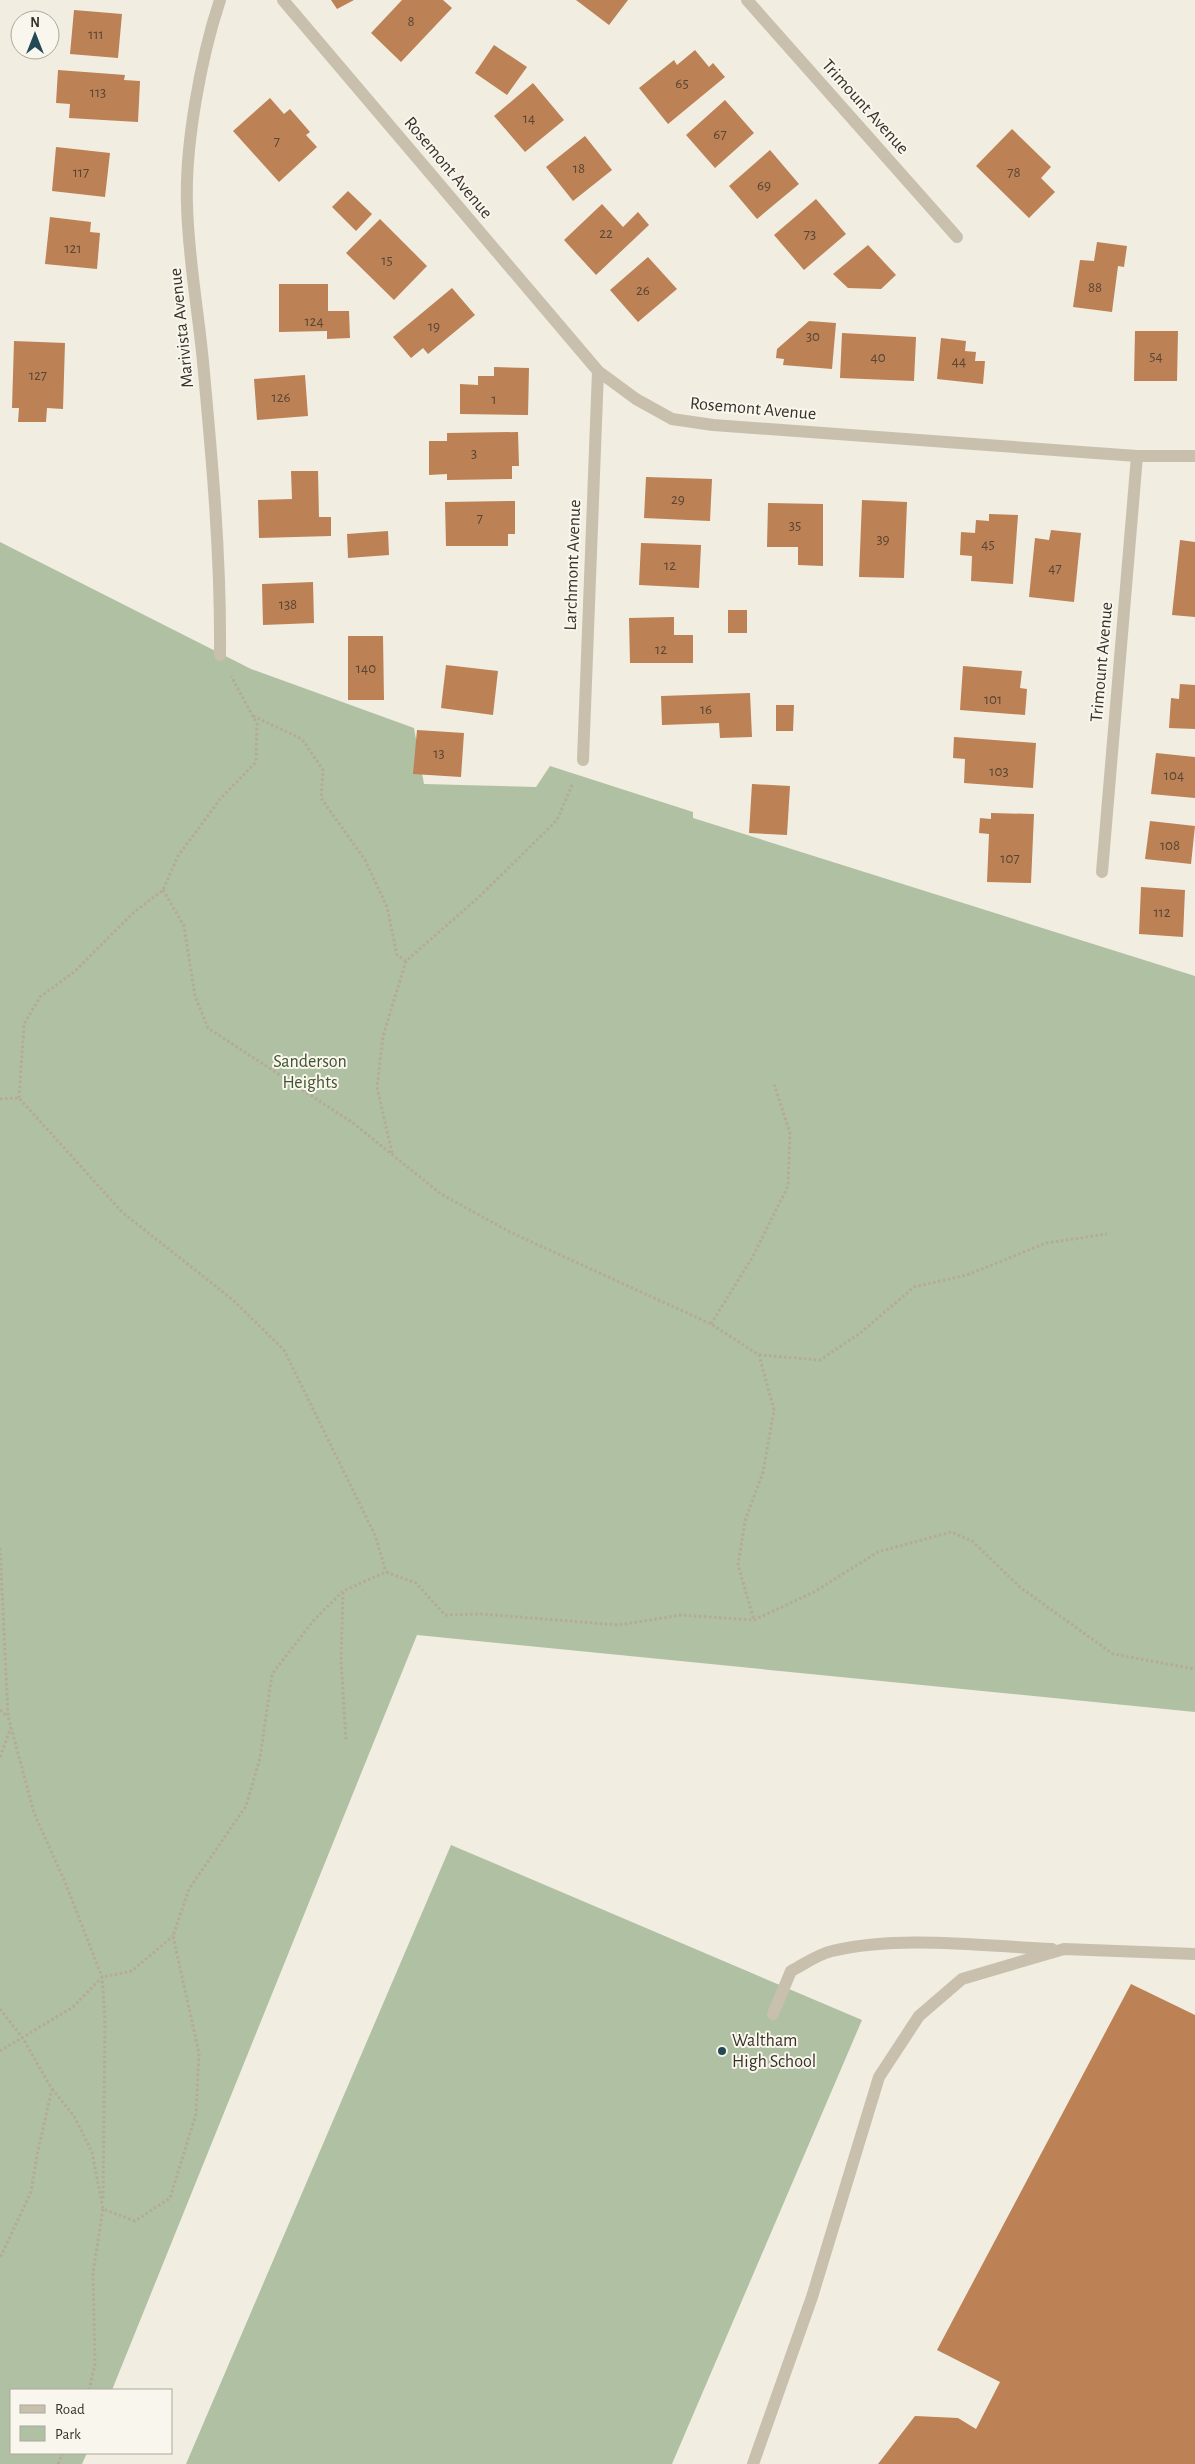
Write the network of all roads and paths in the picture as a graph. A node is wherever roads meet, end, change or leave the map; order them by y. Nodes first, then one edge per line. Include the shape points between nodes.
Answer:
1 (220, 0) edge
2 (283, 0) edge
3 (747, 0) edge
4 (957, 237) dead end
5 (598, 371) junction
6 (1137, 456) junction
7 (1195, 456) edge
8 (220, 655) joint
9 (253, 715) junction
10 (583, 760) joint
11 (1102, 872) dead end
12 (163, 890) junction
13 (406, 960) junction
14 (774, 1084) dead end
15 (19, 1098) junction
16 (0, 1099) edge
17 (392, 1154) junction
18 (1107, 1234) dead end
19 (711, 1324) junction
20 (759, 1355) junction
21 (0, 1548) edge
22 (386, 1572) junction
23 (343, 1591) junction
24 (1, 1605) edge
25 (754, 1620) junction
26 (1195, 1670) edge
27 (0, 1710) edge
28 (8, 1716) junction
29 (11, 1727) junction
30 (346, 1742) dead end
31 (0, 1757) edge
32 (173, 1936) junction
33 (1064, 1950) junction
34 (1195, 1954) edge
35 (102, 1977) junction
36 (0, 2009) edge
37 (773, 2014) dead end
38 (22, 2037) junction
39 (0, 2051) edge
40 (52, 2089) junction
41 (103, 2209) junction
42 (0, 2258) edge
43 (89, 2389) edge
44 (753, 2464) edge

1 - 8 street, Marivista Avenue via 190,136 186,204 215,495 221,581
2 - 5 street, Rosemont Avenue
3 - 4 street, Trimount Avenue
5 - 6 street, Rosemont Avenue via 636,399 672,418 713,425
5 - 10 street, Larchmont Avenue
6 - 7 street, Rosemont Avenue
6 - 11 street, Trimount Avenue
8 - 9 path
9 - 12 path via 257,724 256,762 215,805 178,856
9 - 13 path via 302,739 323,770 321,798 365,860 387,906 397,955
10 - 13 path via 557,820 479,897
12 - 15 path via 133,913 74,972 40,996 24,1024
12 - 17 path via 184,926 195,996 208,1028 353,1122
13 - 17 path via 382,1036 378,1086
14 - 19 path via 790,1133 788,1186 752,1258
15 - 16 path
15 - 22 path via 122,1212 233,1300 284,1350 375,1535
17 - 19 path via 441,1194 510,1232
18 - 20 path via 1046,1243 967,1275 914,1287 859,1334 820,1360
19 - 20 path
20 - 25 path via 774,1410 763,1472 745,1521 738,1564
21 - 24 path
22 - 23 path
22 - 25 path via 416,1582 445,1616 482,1614 618,1625 681,1616
23 - 30 path via 341,1660
23 - 32 path via 314,1620 272,1674 260,1758 246,1806 189,1889
24 - 28 path
25 - 26 path via 814,1592 878,1552 951,1532 972,1541 1021,1588 1113,1654
27 - 28 path
28 - 29 path
29 - 31 path
29 - 35 path via 34,1813
32 - 35 path via 132,1971
32 - 41 path via 199,2052 196,2114 170,2198 134,2221
33 - 34 street
33 - 37 street via 910,1944 830,1951 791,1971
33 - 44 street via 962,1979 919,2016 879,2077 812,2297
35 - 38 path via 73,2007
35 - 41 path via 105,2020
36 - 38 path
38 - 39 path
38 - 40 path
40 - 41 path via 74,2116 92,2152
40 - 42 path via 36,2155 32,2192
41 - 43 path via 93,2273 95,2364

